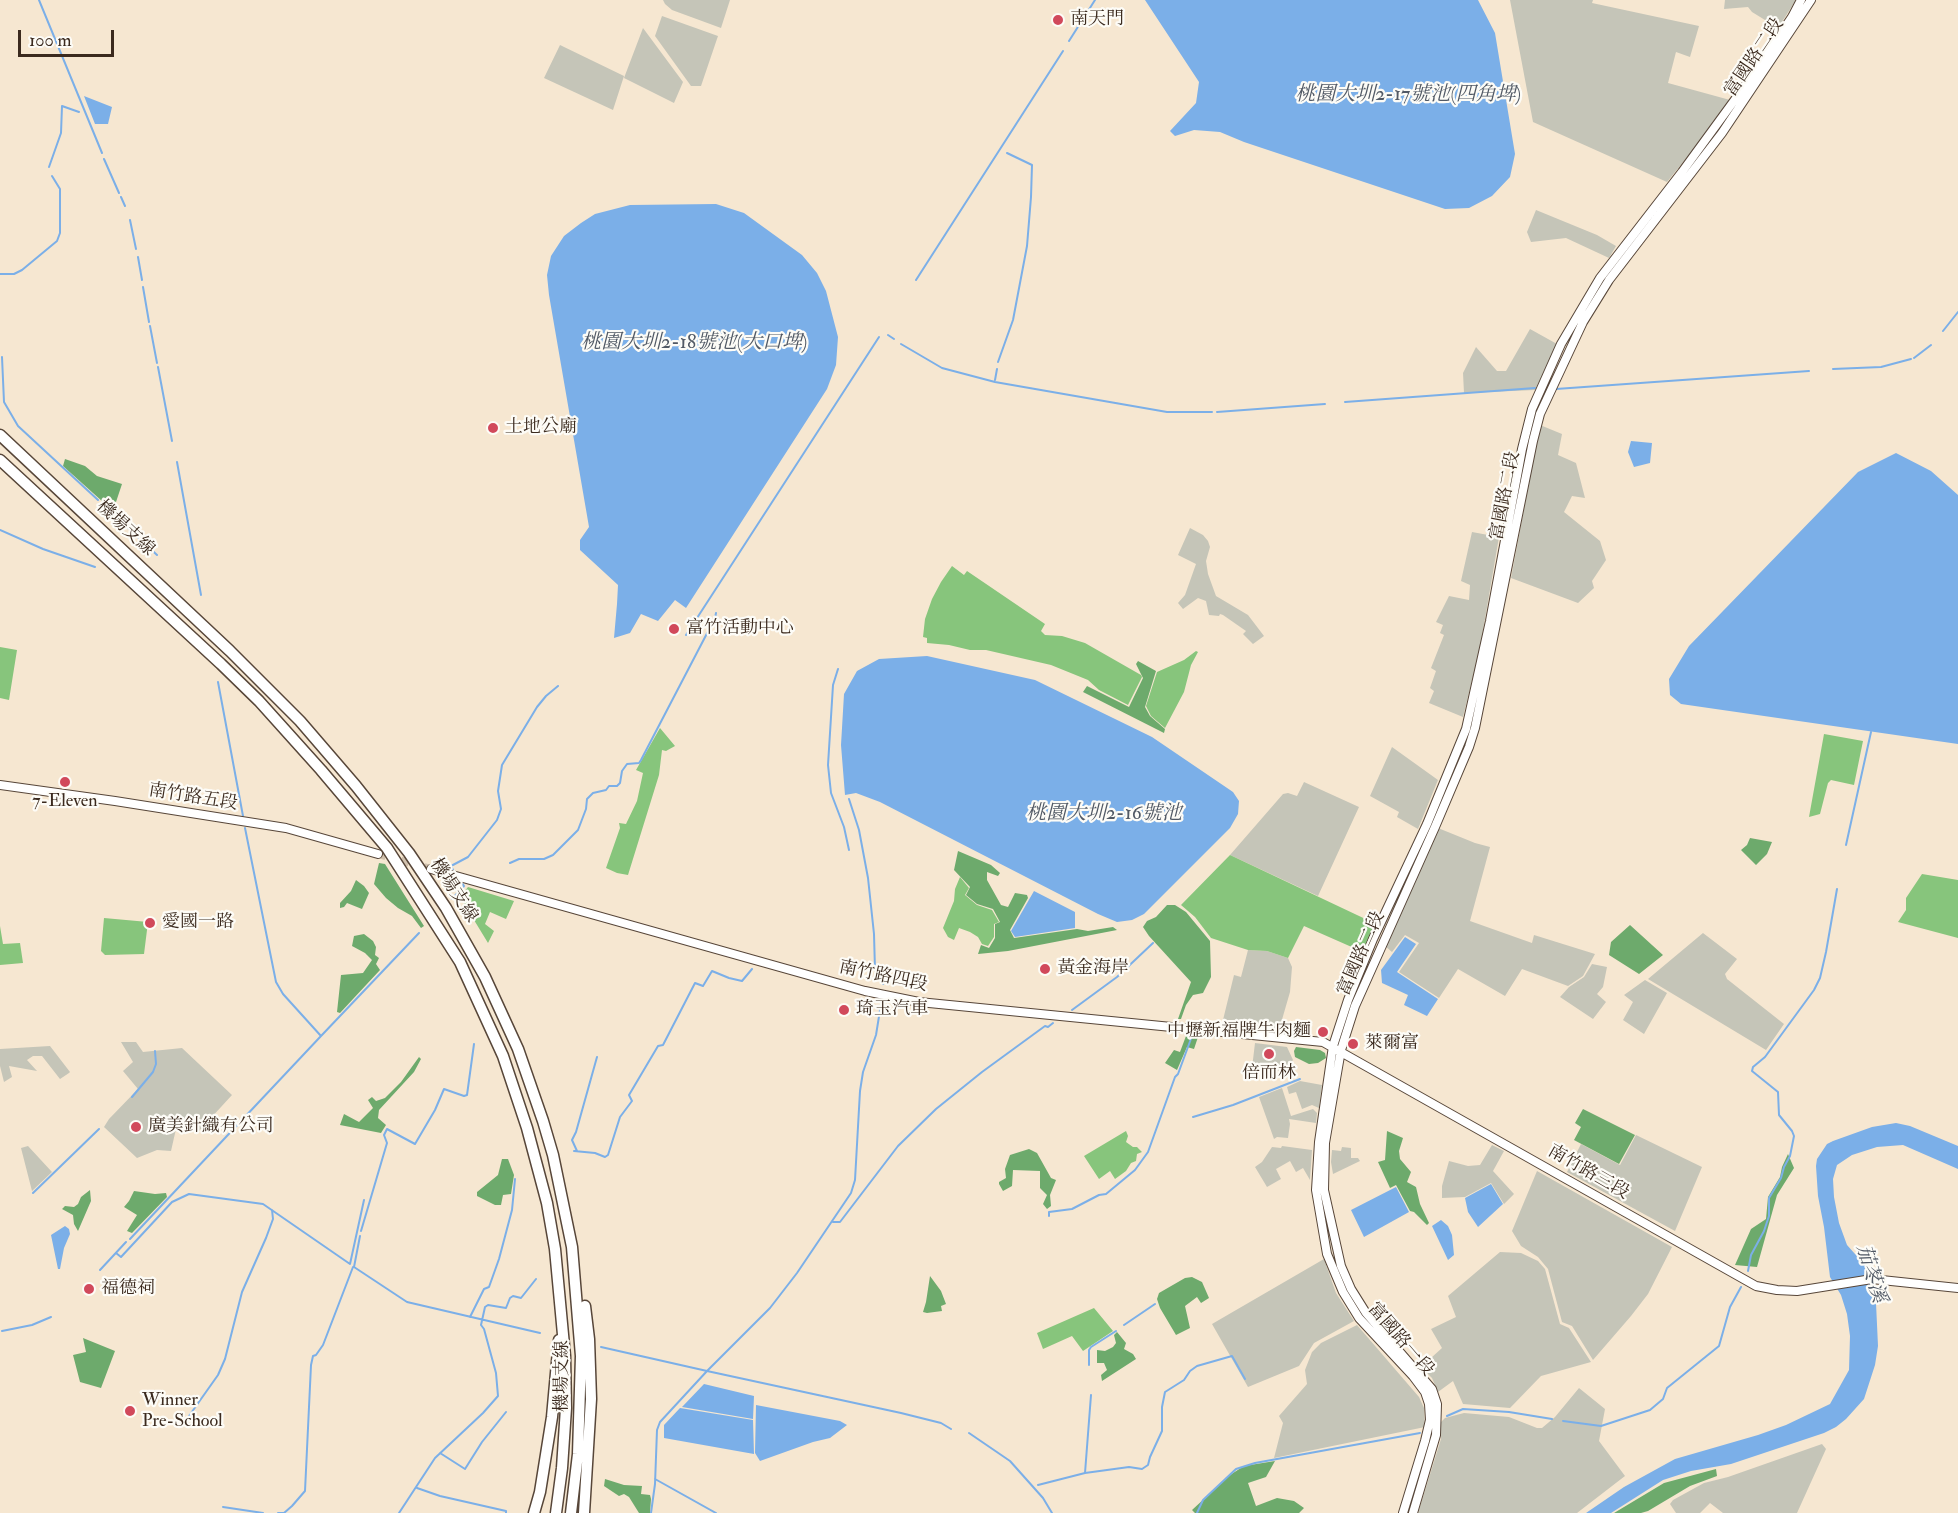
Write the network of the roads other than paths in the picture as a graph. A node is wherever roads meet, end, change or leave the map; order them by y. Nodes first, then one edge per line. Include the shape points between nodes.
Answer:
1 (1801, 0) edge
2 (1811, 0) edge
3 (0, 435) edge
4 (0, 460) edge
5 (0, 785) edge
6 (378, 854) tunnel mouth
7 (432, 869) tunnel mouth
8 (1337, 1048) junction
9 (572, 1247) junction
10 (1958, 1288) edge
11 (561, 1310) junction
12 (534, 1513) edge
13 (556, 1513) edge
14 (571, 1513) edge
15 (584, 1513) edge
16 (1403, 1513) edge
17 (1413, 1513) edge

1 - 8 street, 富國路二段 via 1750,79 1600,278 1562,344 1532,409 1466,729 1348,1000
2 - 8 street, 富國路二段 via 1722,132 1609,280 1584,321 1540,414 1475,728
3 - 9 highway, 機場支線 via 262,681 337,763 409,853 468,944 518,1049 553,1155
4 - 11 highway, 機場支線 via 222,663 387,848 460,962 506,1065 547,1203
5 - 6 street, 南竹路五段 via 286,828
7 - 8 street, 南竹路四段 via 865,992 919,1002 1323,1042
8 - 10 street, 南竹路三段 via 1756,1286 1797,1291 1872,1279
8 - 16 street, 富國路一段 via 1319,1142 1316,1190 1327,1254 1359,1318 1413,1376 1429,1404 1425,1441
8 - 17 street, 富國路一段 via 1325,1143 1324,1190 1341,1266 1366,1312 1432,1389 1437,1404 1436,1435
9 - 14 highway, 機場支線 via 581,1356 578,1454
9 - 15 highway via 585,1308 591,1364 591,1436
11 - 12 highway via 552,1417
11 - 13 highway, 機場支線 via 566,1408

